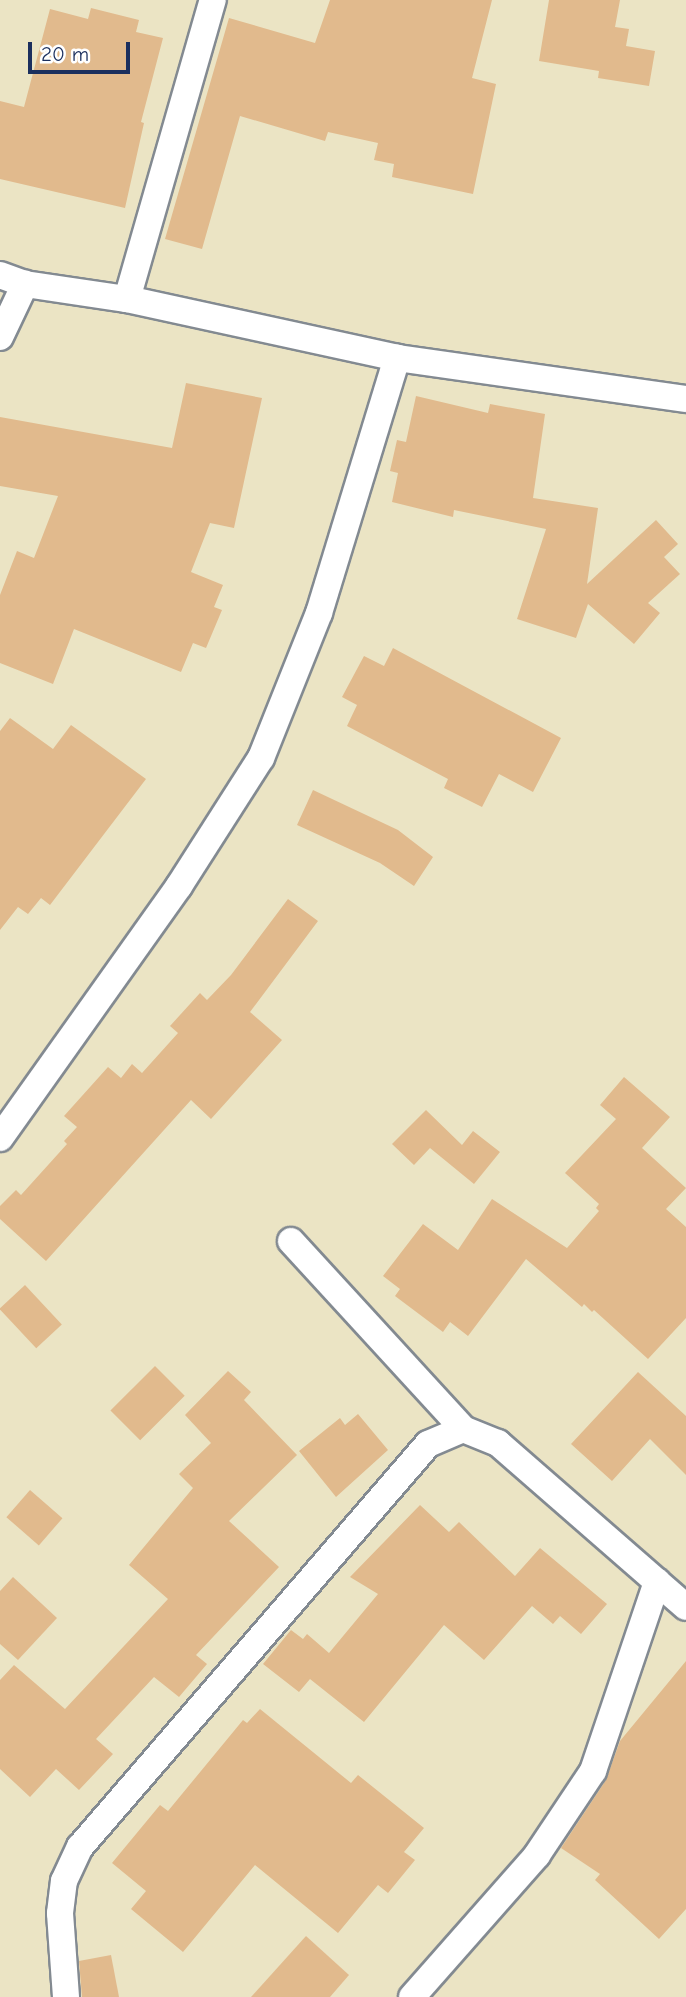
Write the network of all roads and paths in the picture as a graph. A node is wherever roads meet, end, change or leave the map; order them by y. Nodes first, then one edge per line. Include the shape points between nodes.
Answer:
1 (213, 0) edge
2 (0, 275) edge
3 (25, 284) junction
4 (127, 299) junction
5 (0, 337) edge
6 (397, 358) junction
7 (686, 399) edge
8 (0, 1138) edge
9 (291, 1241) dead end
10 (463, 1429) junction
11 (657, 1583) junction
12 (686, 1606) edge
13 (66, 1997) edge
14 (412, 1997) edge

1 - 4 street
2 - 3 street
3 - 4 street
3 - 5 street
4 - 6 street
6 - 7 street
6 - 8 street via 319,613 261,758 179,886
9 - 10 street
10 - 11 street via 498,1443
10 - 13 street via 428,1444 80,1847 64,1881 60,1913
11 - 12 street
11 - 14 street via 593,1771 537,1855

